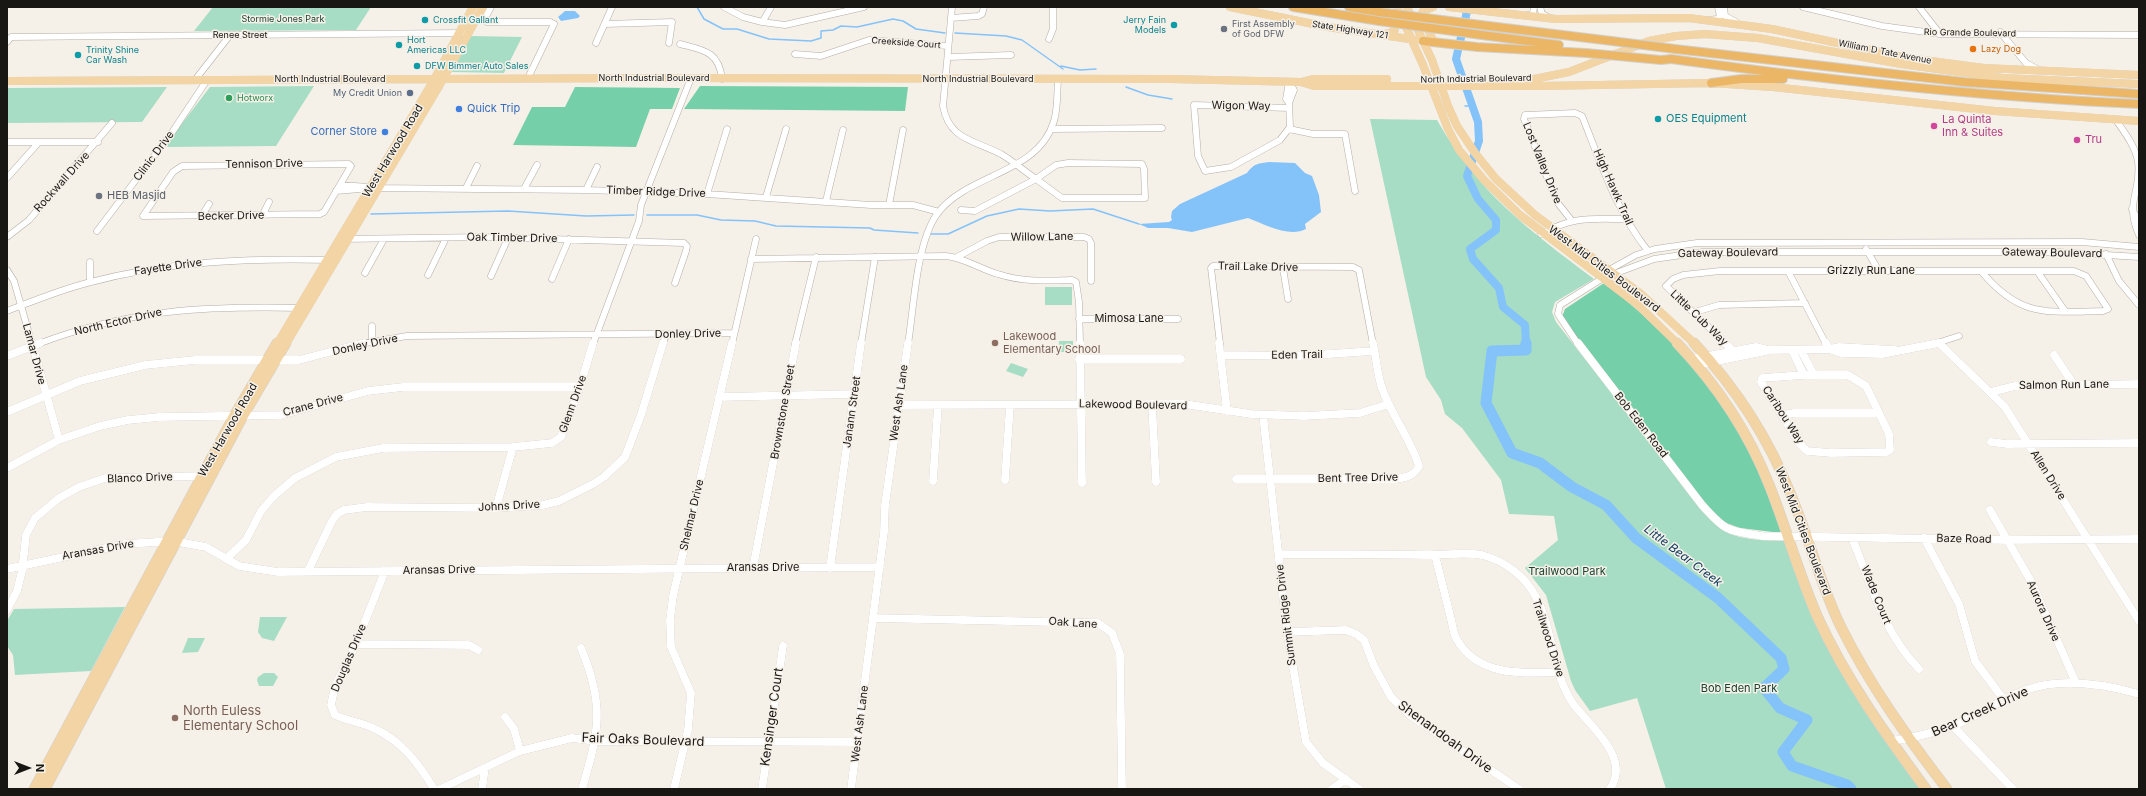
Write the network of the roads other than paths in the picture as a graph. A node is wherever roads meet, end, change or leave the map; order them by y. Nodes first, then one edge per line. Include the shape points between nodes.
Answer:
1 (473, 7) edge
2 (483, 7) edge
3 (491, 7) edge
4 (612, 7) edge
5 (724, 7) edge
6 (771, 7) edge
7 (864, 7) edge
8 (952, 7) edge
9 (984, 7) edge
10 (1053, 7) edge
11 (1230, 7) edge
12 (1293, 7) edge
13 (1349, 7) edge
14 (1396, 7) edge
15 (1407, 7) edge
16 (1433, 7) edge
17 (1450, 7) edge
18 (1534, 7) edge
19 (1540, 7) edge
20 (1718, 7) edge
21 (1724, 7) edge
22 (1803, 7) edge
23 (1820, 7) edge
24 (1919, 7) edge
25 (1382, 9) edge
26 (1522, 16) junction
27 (951, 18) junction
28 (1633, 18) junction
29 (1556, 19) junction
30 (1863, 19) junction
31 (1708, 20) junction
32 (763, 21) junction
33 (605, 24) junction
34 (1744, 25) junction
35 (2139, 30) edge
36 (1938, 32) junction
37 (1996, 32) junction
38 (459, 33) junction
39 (468, 33) junction
40 (2003, 34) junction
41 (230, 35) junction
42 (1379, 35) junction
43 (2139, 35) edge
44 (1050, 39) dead end
45 (1411, 39) junction
46 (1423, 41) junction
47 (7, 42) edge
48 (596, 42) dead end
49 (669, 43) dead end
50 (1440, 43) junction
51 (680, 44) dead end
52 (948, 46) junction
53 (1416, 50) junction
54 (1590, 51) junction
55 (1840, 53) junction
56 (795, 54) dead end
57 (1011, 55) dead end
58 (948, 57) junction
59 (1786, 63) junction
60 (2015, 70) junction
61 (2049, 72) junction
62 (2139, 75) edge
63 (439, 78) junction
64 (528, 78) junction
65 (691, 78) junction
66 (722, 78) junction
67 (2003, 78) junction
68 (946, 79) junction
69 (1058, 79) junction
70 (195, 80) junction
71 (207, 80) junction
72 (7, 81) edge
73 (1290, 82) junction
74 (1711, 82) junction
75 (1429, 83) junction
76 (1440, 83) junction
77 (1482, 83) junction
78 (2139, 84) edge
79 (1887, 87) junction
80 (1286, 94) junction
81 (2139, 94) edge
82 (1294, 96) junction
83 (2091, 102) junction
84 (2139, 104) edge
85 (1289, 105) junction
86 (2139, 109) edge
87 (1583, 120) joint
88 (2116, 120) junction
89 (2139, 122) edge
90 (112, 124) dead end
91 (1457, 124) junction
92 (1444, 125) junction
93 (1162, 128) dead end
94 (727, 129) dead end
95 (786, 129) dead end
96 (1052, 129) junction
97 (843, 130) dead end
98 (903, 130) dead end
99 (1289, 130) junction
100 (7, 142) edge
101 (38, 142) junction
102 (98, 142) junction
103 (537, 165) dead end
104 (1016, 165) junction
105 (477, 166) dead end
106 (597, 166) dead end
107 (7, 178) edge
108 (1036, 179) junction
109 (338, 188) junction
110 (374, 188) junction
111 (466, 188) junction
112 (524, 189) junction
113 (586, 190) junction
114 (1355, 191) dead end
115 (646, 192) junction
116 (708, 194) junction
117 (766, 197) junction
118 (826, 201) junction
119 (269, 202) dead end
120 (209, 204) dead end
121 (889, 205) junction
122 (2132, 208) junction
123 (962, 210) dead end
124 (939, 212) junction
125 (143, 216) joint
126 (262, 216) junction
127 (201, 217) junction
128 (1625, 219) junction
129 (1572, 221) junction
130 (2139, 222) edge
131 (1551, 229) junction
132 (97, 232) dead end
133 (1541, 234) junction
134 (2139, 234) edge
135 (7, 237) edge
136 (446, 238) junction
137 (508, 238) junction
138 (344, 239) junction
139 (384, 239) junction
140 (569, 239) junction
141 (756, 239) dead end
142 (632, 240) junction
143 (1862, 243) junction
144 (2139, 247) edge
145 (1648, 251) junction
146 (1868, 252) junction
147 (2106, 254) junction
148 (921, 255) junction
149 (816, 257) junction
150 (875, 257) junction
151 (957, 257) junction
152 (2139, 257) edge
153 (751, 259) junction
154 (332, 260) junction
155 (90, 262) dead end
156 (1353, 267) joint
157 (1283, 268) junction
158 (7, 270) edge
159 (1609, 270) junction
160 (1788, 271) junction
161 (1879, 271) junction
162 (1981, 271) junction
163 (2037, 271) junction
164 (365, 273) dead end
165 (428, 275) dead end
166 (1616, 275) junction
167 (491, 276) dead end
168 (1603, 278) junction
169 (552, 279) dead end
170 (1091, 281) dead end
171 (90, 282) junction
172 (675, 283) dead end
173 (1666, 286) joint
174 (1288, 299) dead end
175 (1805, 303) junction
176 (21, 305) junction
177 (2139, 305) edge
178 (302, 308) junction
179 (7, 311) edge
180 (1695, 312) junction
181 (2065, 312) junction
182 (1079, 319) junction
183 (1178, 319) dead end
184 (372, 326) dead end
185 (733, 333) junction
186 (596, 334) junction
187 (666, 334) junction
188 (1959, 336) dead end
189 (372, 341) junction
190 (1939, 343) junction
191 (33, 346) junction
192 (1732, 350) junction
193 (1768, 350) junction
194 (1792, 350) junction
195 (1801, 350) junction
196 (1829, 350) junction
197 (1374, 351) junction
198 (1221, 355) junction
199 (2054, 355) dead end
200 (7, 356) edge
201 (1181, 359) dead end
202 (1708, 359) junction
203 (272, 360) junction
204 (1079, 360) junction
205 (1695, 362) junction
206 (1804, 374) junction
207 (1814, 375) junction
208 (2139, 384) edge
209 (2074, 385) junction
210 (580, 387) junction
211 (1991, 392) junction
212 (854, 394) junction
213 (45, 395) junction
214 (786, 396) junction
215 (720, 397) junction
216 (1152, 404) junction
217 (1389, 404) junction
218 (899, 405) junction
219 (938, 405) junction
220 (1010, 405) junction
221 (1080, 405) junction
222 (1227, 411) junction
223 (7, 412) edge
224 (1879, 413) junction
225 (1263, 415) junction
226 (1784, 415) junction
227 (239, 416) junction
228 (59, 440) junction
229 (1991, 442) dead end
230 (2139, 443) edge
231 (2028, 444) junction
232 (513, 448) junction
233 (7, 468) edge
234 (206, 476) junction
235 (1236, 479) dead end
236 (1270, 479) junction
237 (1005, 480) dead end
238 (933, 481) dead end
239 (1156, 482) dead end
240 (1082, 483) dead end
241 (496, 508) junction
242 (1990, 510) dead end
243 (1790, 537) junction
244 (1806, 538) junction
245 (1852, 538) junction
246 (1924, 538) junction
247 (2088, 539) junction
248 (2139, 539) edge
249 (2007, 540) junction
250 (171, 542) junction
251 (1279, 554) junction
252 (1435, 555) junction
253 (226, 559) junction
254 (22, 566) junction
255 (880, 567) junction
256 (680, 568) junction
257 (753, 568) junction
258 (830, 568) junction
259 (7, 569) edge
260 (308, 571) junction
261 (384, 571) junction
262 (7, 610) edge
263 (873, 618) junction
264 (2139, 621) edge
265 (1287, 632) junction
266 (356, 644) junction
267 (783, 646) dead end
268 (581, 648) dead end
269 (478, 650) dead end
270 (1919, 669) dead end
271 (1558, 672) junction
272 (2076, 683) junction
273 (2139, 694) edge
274 (2004, 700) junction
275 (81, 711) junction
276 (505, 717) dead end
277 (1953, 726) junction
278 (1908, 739) junction
279 (596, 741) junction
280 (1892, 741) junction
281 (686, 742) junction
282 (769, 742) junction
283 (857, 742) junction
284 (520, 751) junction
285 (485, 768) junction
286 (1346, 779) junction
287 (34, 789) edge
288 (45, 789) edge
289 (434, 789) edge
290 (440, 789) edge
291 (482, 789) edge
292 (582, 789) edge
293 (674, 789) edge
294 (762, 789) edge
295 (851, 789) edge
296 (1122, 789) edge
297 (1332, 789) edge
298 (1359, 789) edge
299 (1519, 789) edge
300 (1610, 789) edge
301 (1926, 789) edge
302 (1947, 789) edge
303 (2013, 789) edge

1 - 38 main road
2 - 39 main road
3 - 64 street via 484,20 487,22 554,24
4 - 33 street
5 - 32 street via 728,12
6 - 32 street
7 - 32 street via 786,25
8 - 27 street
9 - 27 street via 980,16
10 - 44 street via 1053,29
11 - 42 main road, State Highway 121
12 - 54 highway, bridge
13 - 25 highway
14 - 45 main road, West Mid Cities Boulevard
15 - 46 main road, West Mid Cities Boulevard
16 - 50 main road via 1423,11 1421,15 1433,40
17 - 26 main road
18 - 26 street via 1533,14
19 - 29 street via 1542,14
20 - 31 street via 1720,16
21 - 34 street via 1725,16
22 - 30 street, Rio Grande Boulevard
23 - 30 street, Rio Grande Boulevard
24 - 36 street
25 - 42 main road via 1395,30
25 - 59 highway, bridge via 1489,26
26 - 29 main road
27 - 52 street
28 - 29 main road
28 - 31 main road, William D Tate Avenue
28 - 55 main road via 1723,27
30 - 36 street, Rio Grande Boulevard
31 - 34 main road, William D Tate Avenue
33 - 48 street
33 - 49 street via 672,22
34 - 60 main road, William D Tate Avenue via 1908,58
35 - 37 street, Rio Grande Boulevard
36 - 37 street, Rio Grande Boulevard
37 - 40 street, Rio Grande Boulevard
37 - 60 street via 2020,63 2020,68
38 - 39 street, Renee Street
38 - 41 street, Renee Street
38 - 63 main road
39 - 63 main road
40 - 43 street, Rio Grande Boulevard
40 - 61 street via 2032,68
41 - 47 street, Renee Street via 11,37
41 - 70 street
42 - 45 main road, State Highway 121
42 - 53 main road
45 - 46 main road, State Highway 121
45 - 53 main road, West Mid Cities Boulevard
46 - 50 highway
46 - 76 main road, West Mid Cities Boulevard
50 - 54 highway via 1477,47
51 - 66 street via 715,56 719,61
52 - 56 street, Creekside Court via 869,40 821,56
52 - 58 street
53 - 75 main road, West Mid Cities Boulevard
54 - 79 highway, bridge
55 - 67 main road via 1914,67
55 - 77 main road, North Industrial Boulevard via 1732,35 1676,36 1649,41 1558,75
57 - 58 street
58 - 68 street
59 - 67 highway
59 - 81 highway via 1966,82
60 - 61 main road, William D Tate Avenue
61 - 62 main road, William D Tate Avenue
63 - 64 main road, North Industrial Boulevard
63 - 71 main road, North Industrial Boulevard
63 - 110 main road, West Harwood Road
64 - 65 main road, North Industrial Boulevard
65 - 66 main road, North Industrial Boulevard
65 - 115 street, Glenn Drive
66 - 68 main road, North Industrial Boulevard
67 - 78 main road
68 - 69 main road, North Industrial Boulevard
68 - 104 street via 944,115 950,128 962,137 1002,154
69 - 73 main road, North Industrial Boulevard
69 - 96 street, West Ash Lane
70 - 71 main road, North Industrial Boulevard
70 - 72 main road, North Industrial Boulevard
71 - 132 street, Clinic Drive via 189,103 173,131
73 - 75 main road, North Industrial Boulevard via 1314,86
73 - 80 street
73 - 82 street via 1295,88
74 - 77 main road, North Industrial Boulevard
74 - 79 highway via 1774,79
74 - 88 main road
75 - 76 main road, North Industrial Boulevard
75 - 92 main road, West Mid Cities Boulevard
76 - 77 main road, North Industrial Boulevard
76 - 91 main road, West Mid Cities Boulevard
79 - 83 highway
80 - 82 street
80 - 85 street
82 - 85 street
83 - 84 highway
83 - 86 highway via 2109,107
85 - 99 street
85 - 99 street, Wigon Way via 1194,105 1198,156 1205,171 1223,170 1234,166 1278,142
87 - 128 street, High Hawk Trail
87 - 129 street, Lost Valley Drive via 1582,116 1575,113 1529,114 1525,115 1524,119 1557,202
88 - 89 main road
88 - 122 street via 2132,144 2138,163 2137,188
90 - 102 street, Rockwall Drive
91 - 92 main road
91 - 131 main road, West Mid Cities Boulevard via 1470,147 1508,192
92 - 133 main road, West Mid Cities Boulevard via 1467,160 1505,203
93 - 96 street
94 - 116 street
95 - 117 street
96 - 104 street, West Ash Lane via 1036,150
97 - 118 street
98 - 121 street
99 - 114 street via 1313,134 1345,134
100 - 101 street
101 - 102 street
101 - 107 street
102 - 135 street, Rockwall Drive via 29,220
103 - 112 street
104 - 108 street
104 - 124 street, West Ash Lane via 970,187 954,197
105 - 111 street
106 - 113 street
108 - 108 street via 1056,165 1142,164 1145,198 1062,198
108 - 123 street via 975,211
109 - 110 street, Timber Ridge Drive
109 - 125 street, Tennison Drive via 350,164 190,165 179,167 172,172
109 - 126 street, Becker Drive via 324,212 320,214
110 - 111 street, Timber Ridge Drive
110 - 138 main road, West Harwood Road
111 - 112 street, Timber Ridge Drive
112 - 113 street, Timber Ridge Drive
113 - 115 street, Timber Ridge Drive
115 - 116 street, Timber Ridge Drive
115 - 142 street, Glenn Drive
116 - 117 street, Timber Ridge Drive
117 - 118 street, Timber Ridge Drive
118 - 121 street, Timber Ridge Drive
119 - 126 street
120 - 127 street
121 - 124 street, Timber Ridge Drive via 922,206
122 - 130 street
122 - 134 street via 2131,217
124 - 148 street, West Ash Lane via 927,234
125 - 127 street, Becker Drive
126 - 127 street, Becker Drive
128 - 129 street
128 - 145 street, High Hawk Trail
129 - 131 street
131 - 133 street
131 - 159 main road, West Mid Cities Boulevard
133 - 168 main road, West Mid Cities Boulevard
136 - 137 street, Oak Timber Drive
136 - 139 street, Oak Timber Drive
136 - 165 street
137 - 140 street, Oak Timber Drive
137 - 167 street
138 - 139 street, Oak Timber Drive
138 - 154 main road, West Harwood Road
139 - 164 street
140 - 142 street, Oak Timber Drive
140 - 169 street
141 - 153 street, Shelmar Drive
142 - 172 street, Oak Timber Drive via 684,242 687,246 686,251
142 - 186 street, Glenn Drive
143 - 144 street, Gateway Boulevard via 2091,242
143 - 145 street, Gateway Boulevard via 1697,243
143 - 146 street
145 - 159 street, Gateway Boulevard
146 - 147 street, Gateway Boulevard
146 - 161 street
146 - 166 street, Gateway Boulevard via 1704,252 1673,255 1647,262
147 - 152 street, Gateway Boulevard
147 - 177 street via 2119,281
148 - 150 street
148 - 151 street
148 - 218 street, West Ash Lane
149 - 150 street
149 - 153 street
149 - 214 street, Brownstone Street via 793,354
150 - 212 street, Janann Street
151 - 170 street, Willow Lane via 999,237 1084,237 1092,243
151 - 182 street via 989,271 1024,281 1074,281 1078,286
153 - 185 street, Shelmar Drive
154 - 171 street, Fayette Drive via 189,263 139,270
154 - 178 main road, West Harwood Road
155 - 171 street
156 - 157 street, Trail Lake Drive
156 - 197 street, Bent Tree Drive via 1359,270 1361,276
157 - 174 street
157 - 198 street, Trail Lake Drive via 1215,265 1211,268
158 - 176 street, Lamar Drive via 14,280
159 - 166 main road, West Mid Cities Boulevard
159 - 168 street, Gateway Boulevard
160 - 161 street, Grizzly Run Lane
160 - 173 street, Grizzly Run Lane via 1705,272 1678,277 1669,281
160 - 175 street
161 - 162 street, Grizzly Run Lane
162 - 163 street, Grizzly Run Lane
162 - 181 street via 1999,293 2027,308 2035,311
163 - 181 street
163 - 181 street, Grizzly Run Lane via 2080,272 2086,276 2108,309 2103,312
166 - 168 street, Gateway Boulevard
166 - 202 main road, West Mid Cities Boulevard via 1674,322
168 - 205 main road, West Mid Cities Boulevard via 1657,322
168 - 243 street, Bob Eden Road via 1560,305 1558,314 1563,324 1720,525 1743,534
171 - 176 street, Fayette Drive
173 - 180 street, Little Cub Way
175 - 180 street via 1719,305
175 - 196 street
176 - 179 street, Fayette Drive
176 - 191 street, Lamar Drive
178 - 191 street, North Ector Drive via 167,311 109,322
178 - 203 main road, West Harwood Road
180 - 192 street, Little Cub Way
182 - 183 street, Mimosa Lane
182 - 204 street
184 - 189 street
185 - 187 street, Donley Drive
185 - 215 street, Shelmar Drive
186 - 187 street, Donley Drive
186 - 189 street, Donley Drive via 407,336
186 - 210 street, Glenn Drive
187 - 241 street, Johns Drive via 641,416 625,457 598,481 559,501 543,505
188 - 190 street
189 - 203 street, Donley Drive via 310,358
190 - 196 street via 1889,350
190 - 211 street, Allen Drive
191 - 200 street, North Ector Drive
191 - 213 street, Lamar Drive
192 - 193 street via 1756,347
192 - 202 street
193 - 194 street
193 - 202 street
194 - 195 street
194 - 206 street
195 - 196 street
195 - 207 street
197 - 198 street, Eden Trail via 1298,356
197 - 217 street, Bent Tree Drive
198 - 222 street, Trail Lake Drive
199 - 209 street
201 - 204 street
202 - 205 street
202 - 244 main road, West Mid Cities Boulevard via 1762,433 1792,496
203 - 213 street, Donley Drive via 195,360 152,364 101,375
203 - 227 main road, West Harwood Road
204 - 221 street
205 - 243 main road, West Mid Cities Boulevard via 1734,414 1754,448 1773,489
206 - 207 street
206 - 226 street, Caribou Way via 1762,378 1761,382
207 - 224 street via 1848,375 1859,380 1866,386
208 - 209 street, Salmon Run Lane
209 - 211 street, Salmon Run Lane via 2015,386
210 - 227 street, Crane Drive via 403,387 361,393 293,413
210 - 232 street, Glenn Drive via 561,437 552,443
211 - 231 street, Allen Drive via 2005,407
212 - 214 street
212 - 258 street, Janann Street
213 - 223 street, Donley Drive
213 - 228 street, Lamar Drive
214 - 215 street
214 - 257 street, Brownstone Street
215 - 256 street, Shelmar Drive
216 - 221 street, Lakewood Boulevard
216 - 222 street, Lakewood Boulevard via 1184,404
216 - 239 street
217 - 225 street, Lakewood Boulevard via 1360,413
217 - 236 street, Bent Tree Drive via 1406,434 1419,466 1411,476 1396,479
218 - 219 street, Lakewood Boulevard
218 - 255 street, West Ash Lane via 885,505
219 - 220 street, Lakewood Boulevard
219 - 238 street
220 - 221 street, Lakewood Boulevard
220 - 237 street
221 - 240 street
222 - 225 street, Lakewood Boulevard
224 - 226 street
224 - 226 street, Caribou Way via 1889,434 1890,450 1887,452 1807,451 1800,444
225 - 236 street, Summit Ridge Drive
227 - 228 street, Crane Drive via 128,420 93,428
227 - 234 main road, West Harwood Road
228 - 233 street, Crane Drive
229 - 231 street
230 - 231 street
231 - 247 street, Allen Drive
232 - 241 street
232 - 253 street, Glenn Drive via 383,448 336,457 309,470 274,496 261,511 246,540
234 - 250 main road, West Harwood Road
234 - 254 street, Blanco Drive via 105,478 79,487 52,503 35,518 26,534
235 - 236 street
236 - 251 street, Summit Ridge Drive
241 - 260 street, Johns Drive via 368,507 344,510 332,521
242 - 249 street, Aurora Drive
243 - 244 street, Baze Road
243 - 280 main road, West Mid Cities Boulevard via 1818,618
244 - 245 street, Baze Road
244 - 278 main road, West Mid Cities Boulevard via 1828,599 1857,659
245 - 246 street, Baze Road
245 - 270 street, Wade Court via 1882,617 1901,650
246 - 249 street, Baze Road
246 - 274 street via 1959,604 1975,661
247 - 248 street, Baze Road
247 - 249 street, Baze Road
247 - 264 street, Allen Drive
249 - 272 street, Aurora Drive via 2032,583
250 - 253 street, Aransas Drive via 202,545
250 - 254 street, Aransas Drive via 103,547
250 - 275 main road, West Harwood Road
251 - 252 street, Trailwood Drive
251 - 265 street, Summit Ridge Drive
252 - 271 street, Trailwood Drive via 1481,555 1496,560 1520,576 1529,585 1538,603
252 - 271 street via 1456,638 1471,657 1494,670 1525,674
253 - 260 street, Aransas Drive via 256,570
254 - 259 street, Aransas Drive
254 - 262 street, Blanco Drive via 17,591
255 - 258 street, Aransas Drive
255 - 263 street, West Ash Lane
256 - 257 street, Aransas Drive
256 - 261 street, Aransas Drive
256 - 281 street, Shelmar Drive via 673,596 670,636 671,647 691,693
257 - 258 street, Aransas Drive
260 - 261 street, Aransas Drive
261 - 266 street, Douglas Drive
263 - 283 street, West Ash Lane
263 - 296 street, Oak Lane via 1043,620 1098,623 1106,626 1118,642 1121,660
265 - 286 street, Summit Ridge Drive via 1306,742 1319,761 1336,775
265 - 299 street, Shenandoah Drive via 1346,630 1356,634 1364,640 1374,666 1391,697 1411,716
266 - 269 street via 469,645
266 - 289 street, Douglas Drive via 335,686 331,705 335,715 344,720 361,723 393,739 406,749 422,768
267 - 282 street, Kensinger Court
268 - 279 street via 596,686 599,706
271 - 300 street, Trailwood Drive via 1571,700 1612,750 1617,766 1617,778
272 - 273 street, Bear Creek Drive via 2114,687
272 - 274 street, Bear Creek Drive via 2039,686
274 - 277 street, Bear Creek Drive
275 - 287 main road, West Harwood Road
275 - 288 main road, West Harwood Road
276 - 284 street via 514,729
277 - 278 street, Bear Creek Drive via 1931,735
277 - 303 street
278 - 280 street, Bear Creek Drive
278 - 302 main road, West Mid Cities Boulevard
279 - 281 street, Fair Oaks Boulevard
279 - 284 street, Fair Oaks Boulevard via 572,738
279 - 292 street
280 - 301 main road, West Mid Cities Boulevard
281 - 282 street, Fair Oaks Boulevard
281 - 293 street, Shelmar Drive
282 - 283 street, Fair Oaks Boulevard
282 - 294 street, Kensinger Court
283 - 295 street, West Ash Lane
284 - 285 street, Fair Oaks Boulevard
285 - 290 street, Fair Oaks Boulevard
285 - 291 street
286 - 297 street
286 - 298 street, Summit Ridge Drive

